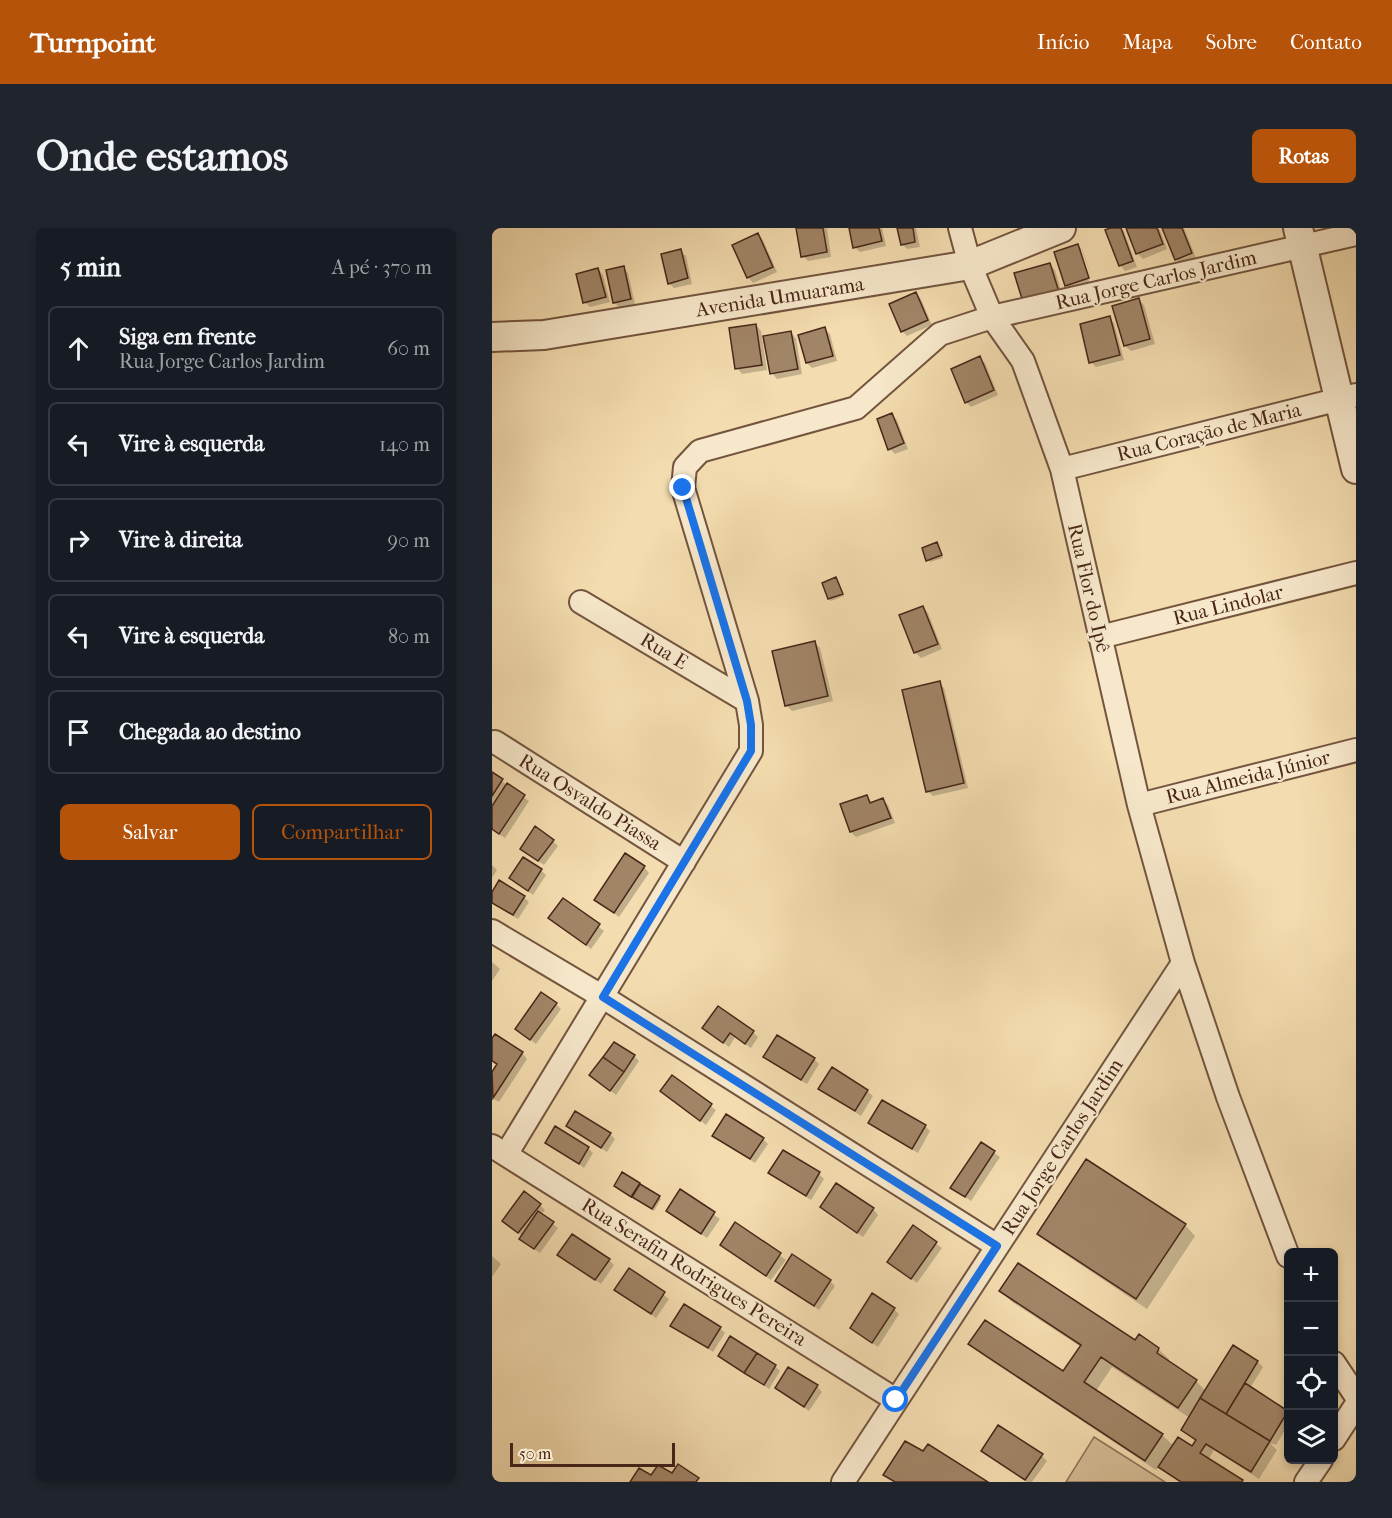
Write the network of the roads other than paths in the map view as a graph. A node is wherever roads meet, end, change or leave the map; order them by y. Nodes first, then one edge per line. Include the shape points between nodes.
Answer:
1 (960, 228) edge
2 (1061, 228) edge
3 (1356, 234) edge
4 (1300, 237) edge
5 (970, 265) junction
6 (992, 317) junction
7 (492, 337) edge
8 (1348, 397) edge
9 (1062, 469) junction
10 (1356, 469) edge
11 (1356, 573) edge
12 (581, 602) dead end
13 (1100, 637) junction
14 (747, 701) junction
15 (495, 742) dead end
16 (1356, 750) edge
17 (1139, 805) junction
18 (684, 862) junction
19 (492, 932) edge
20 (1183, 963) junction
21 (603, 997) junction
22 (499, 1150) edge
23 (997, 1246) junction
24 (1285, 1248) edge
25 (1338, 1369) edge
26 (1356, 1396) edge
27 (896, 1400) junction
28 (1356, 1405) edge
29 (1338, 1434) edge
30 (1317, 1464) edge
31 (843, 1482) edge
32 (1306, 1482) edge

1 - 5 street, Rua Flor do Ipê
2 - 5 street, Avenida Umuarama
3 - 4 street, Rua Jorge Carlos Jardim
4 - 6 street, Rua Jorge Carlos Jardim
4 - 8 street
5 - 6 street, Rua Flor do Ipê
5 - 7 street, Avenida Umuarama via 544,335
6 - 9 street, Rua Flor do Ipê via 1023,361
6 - 14 street, Rua Jorge Carlos Jardim via 940,334 856,408 700,451 685,467 683,488
8 - 9 street, Rua Coração de Maria
8 - 10 street
9 - 13 street, Rua Flor do Ipê
11 - 13 street, Rua Lindolar
12 - 14 street, Rua E
13 - 17 street, Rua Flor do Ipê
14 - 18 street, Rua Jorge Carlos Jardim via 751,751
15 - 18 street, Rua Osvaldo Piassa
16 - 17 street, Rua Almeida Júnior
17 - 20 street, Rua Flor do Ipê
18 - 21 street, Rua Jorge Carlos Jardim
19 - 21 street
20 - 23 street, Rua Jorge Carlos Jardim
20 - 24 street, Rua Flor do Ipê
21 - 22 street, Rua Jorge Carlos Jardim
21 - 23 street
22 - 27 street, Rua Serafin Rodrigues Pereira
23 - 27 street, Rua Jorge Carlos Jardim
25 - 26 street
27 - 31 street, Rua Jorge Carlos Jardim
28 - 29 street
30 - 32 street

